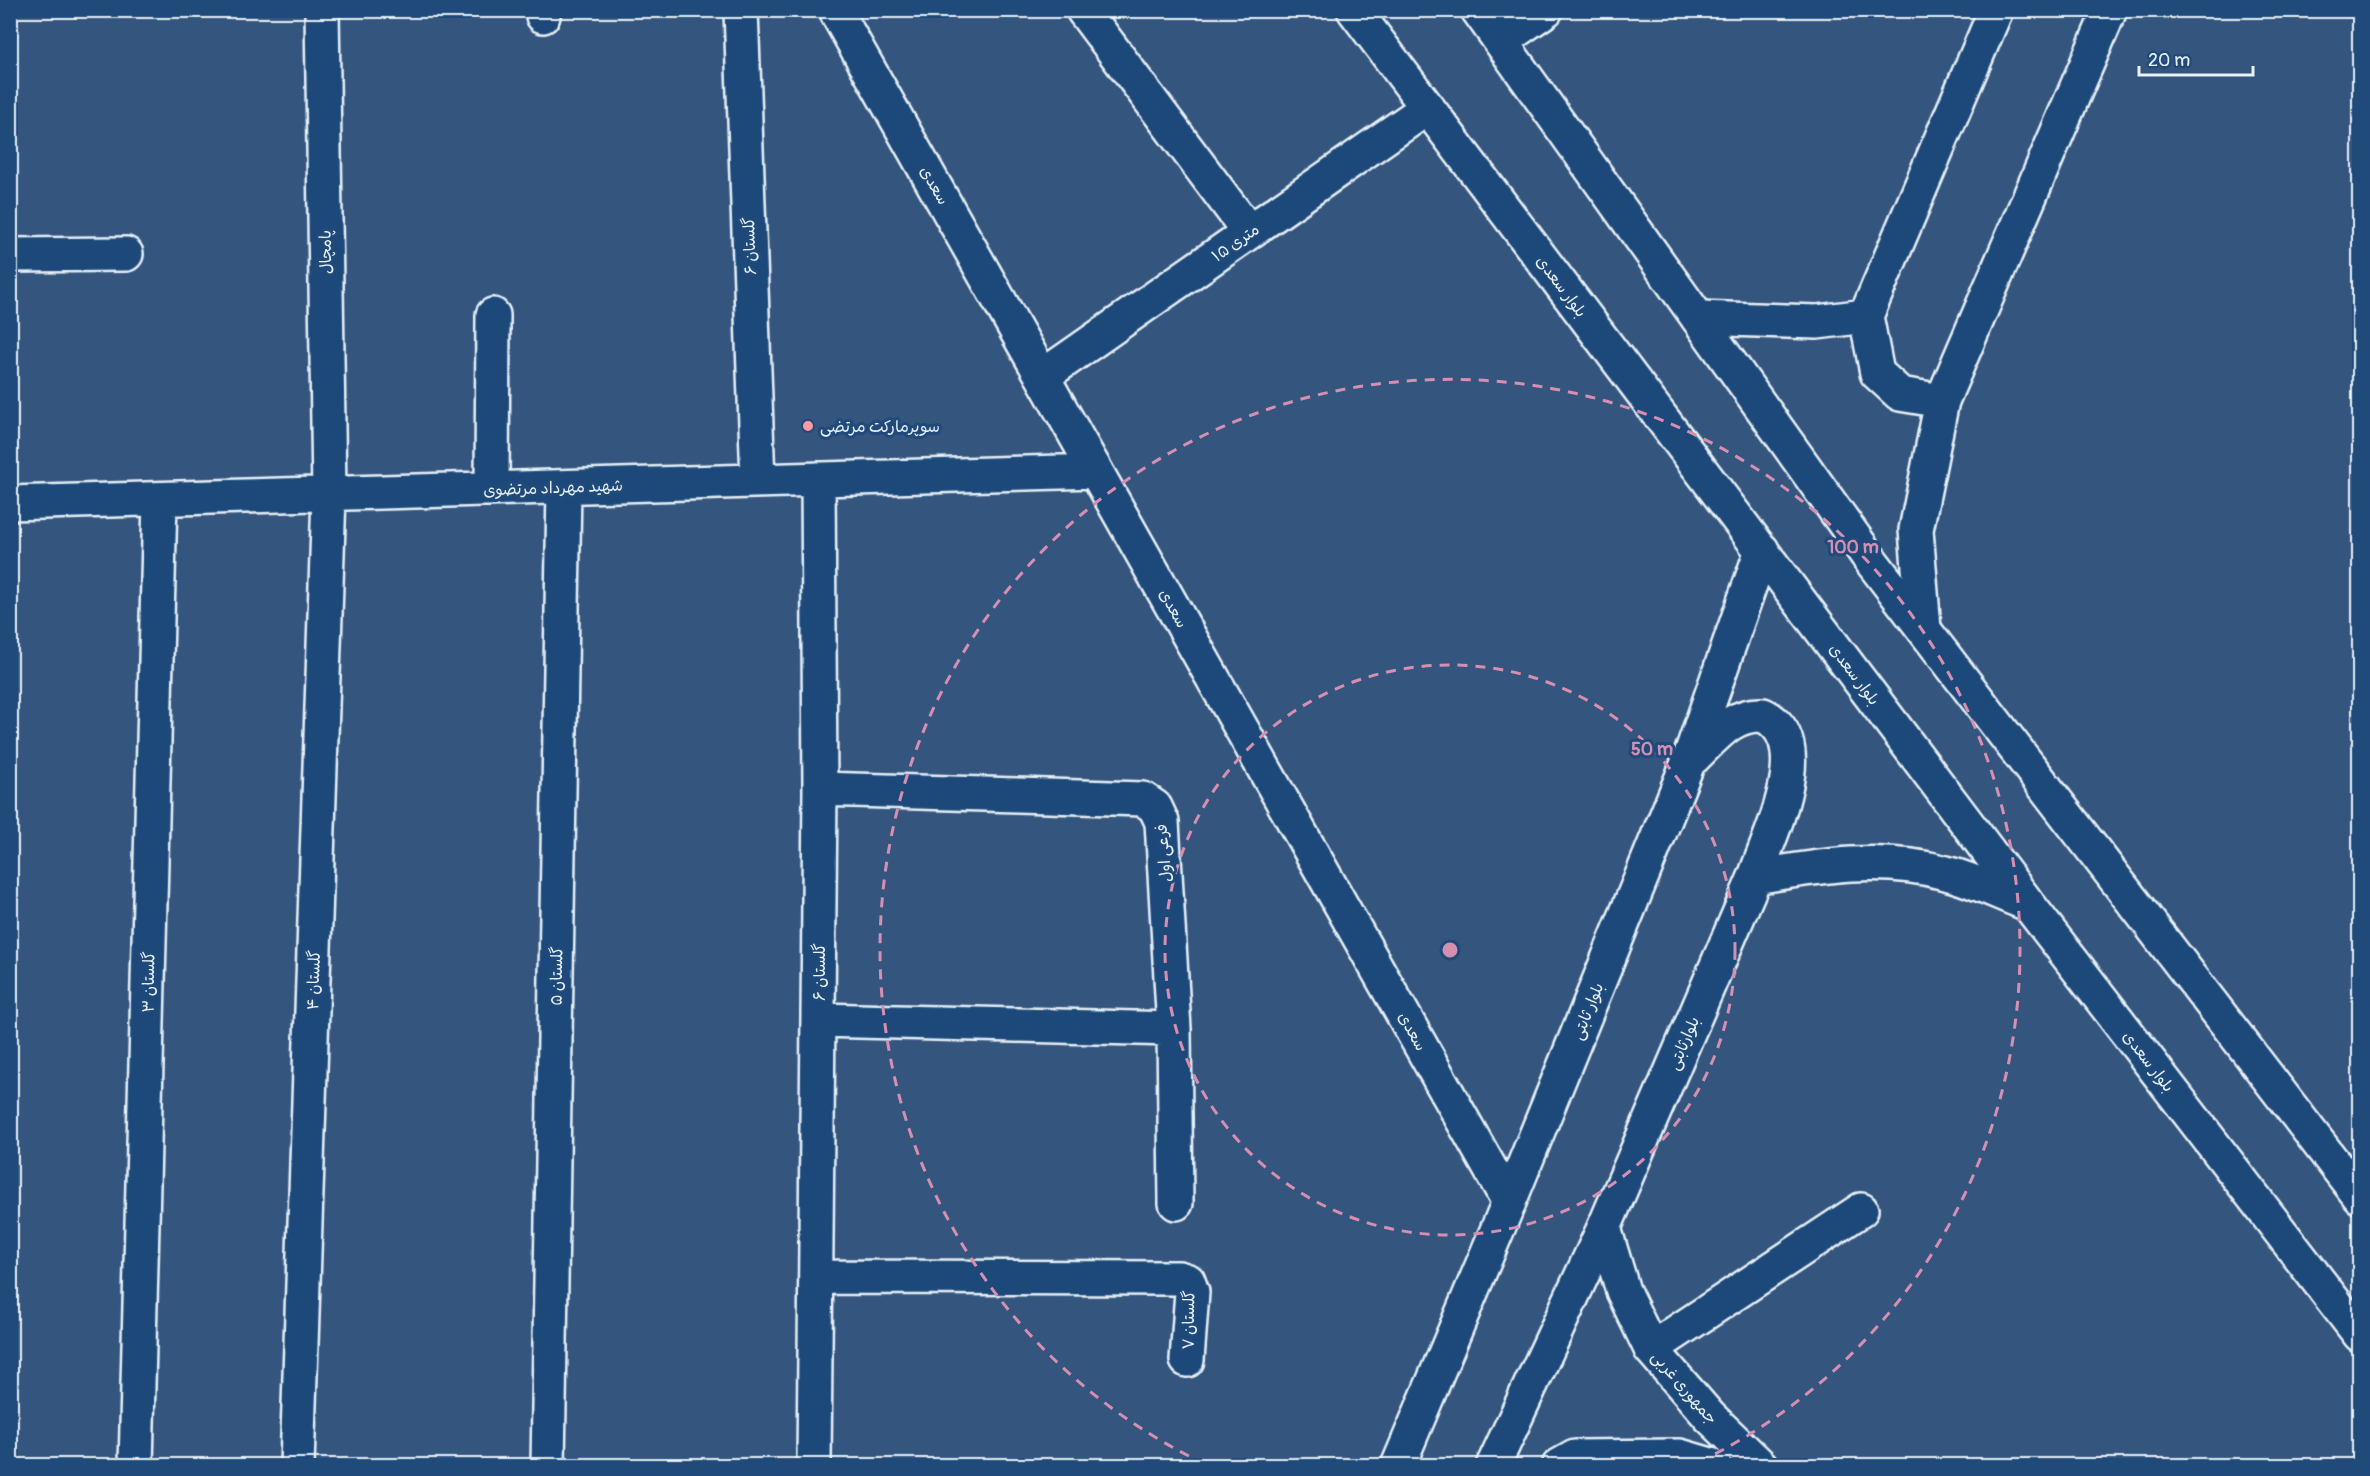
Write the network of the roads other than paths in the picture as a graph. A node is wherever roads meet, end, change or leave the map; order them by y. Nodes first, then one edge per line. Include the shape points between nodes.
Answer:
1 (322, 10) edge
2 (741, 10) edge
3 (1083, 10) edge
4 (1354, 10) edge
5 (1478, 10) edge
6 (1546, 10) edge
7 (1996, 10) edge
8 (2110, 10) edge
9 (838, 15) dead end
10 (1501, 41) junction
11 (1427, 108) junction
12 (1249, 232) junction
13 (126, 254) dead end
14 (10, 255) edge
15 (493, 315) dead end
16 (1866, 316) junction
17 (1698, 318) junction
18 (1043, 376) junction
19 (1942, 401) junction
20 (1096, 471) junction
21 (818, 479) junction
22 (758, 481) junction
23 (564, 487) junction
24 (492, 489) junction
25 (329, 494) junction
26 (160, 499) junction
27 (10, 503) edge
28 (1762, 550) junction
29 (1924, 629) junction
30 (1688, 763) junction
31 (820, 789) junction
32 (1755, 877) junction
33 (2028, 904) junction
34 (818, 1020) junction
35 (1174, 1029) junction
36 (2360, 1197) edge
37 (1509, 1202) junction
38 (1176, 1203) dead end
39 (1861, 1210) dead end
40 (1604, 1228) junction
41 (816, 1277) junction
42 (2360, 1335) edge
43 (1651, 1349) junction
44 (1187, 1360) dead end
45 (136, 1466) edge
46 (297, 1466) edge
47 (548, 1466) edge
48 (814, 1466) edge
49 (1398, 1466) edge
50 (1493, 1466) edge
51 (1559, 1466) edge
52 (1714, 1466) edge
53 (1761, 1466) edge

1 - 25 street, پامچال
2 - 22 street, گلستان ۶
3 - 12 street
4 - 11 street, بلوار سعدی
5 - 10 street
6 - 10 street
7 - 16 street
8 - 19 street
9 - 18 street, سعدی
10 - 17 street
11 - 12 street, ۱۵ متری
11 - 28 street, بلوار سعدی
12 - 18 street, ۱۵ متری
13 - 14 street
15 - 24 street
16 - 17 street via 1817,322
16 - 19 street via 1876,373 1900,394
17 - 29 street
18 - 20 street, سعدی
19 - 29 street via 1916,530
20 - 21 street, شهید مهرداد مرتضوی
20 - 37 street, سعدی
21 - 22 street, شهید مهرداد مرتضوی
21 - 31 street, گلستان ۶
22 - 23 street, شهید مهرداد مرتضوی
23 - 24 street, شهید مهرداد مرتضوی
23 - 47 street, گلستان ۵
24 - 25 street, شهید مهرداد مرتضوی
25 - 26 street, شهید مهرداد مرتضوی
25 - 46 street, گلستان ۴
26 - 27 street, شهید مهرداد مرتضوی
26 - 45 street, گلستان ۳
28 - 30 street, بلوار ثابتی
28 - 33 street, بلوار سعدی
29 - 36 street
30 - 32 street, بلوارثابتی via 1726,726 1743,716 1771,718 1783,731 1790,758 1788,781
30 - 37 street, بلوار ثابتی
31 - 34 street, گلستان ۶
31 - 35 street, فرعی اول via 1143,799 1155,807 1162,822
32 - 33 street via 1832,864 1887,862 1947,873
32 - 40 street, بلوارثابتی
33 - 42 street, بلوار سعدی
34 - 35 street
34 - 41 street, گلستان ۶
35 - 38 street, فرعی اول
37 - 49 street, بلوار ثابتی
39 - 43 street
40 - 43 street, جمهوری غربی via 1623,1291
40 - 50 street, بلوارثابتی
41 - 44 street, گلستان ۷ via 1179,1278 1188,1281 1192,1292
41 - 48 street, گلستان ۶
43 - 53 street, جمهوری غربی via 1710,1417
51 - 52 street via 1575,1457 1680,1456

